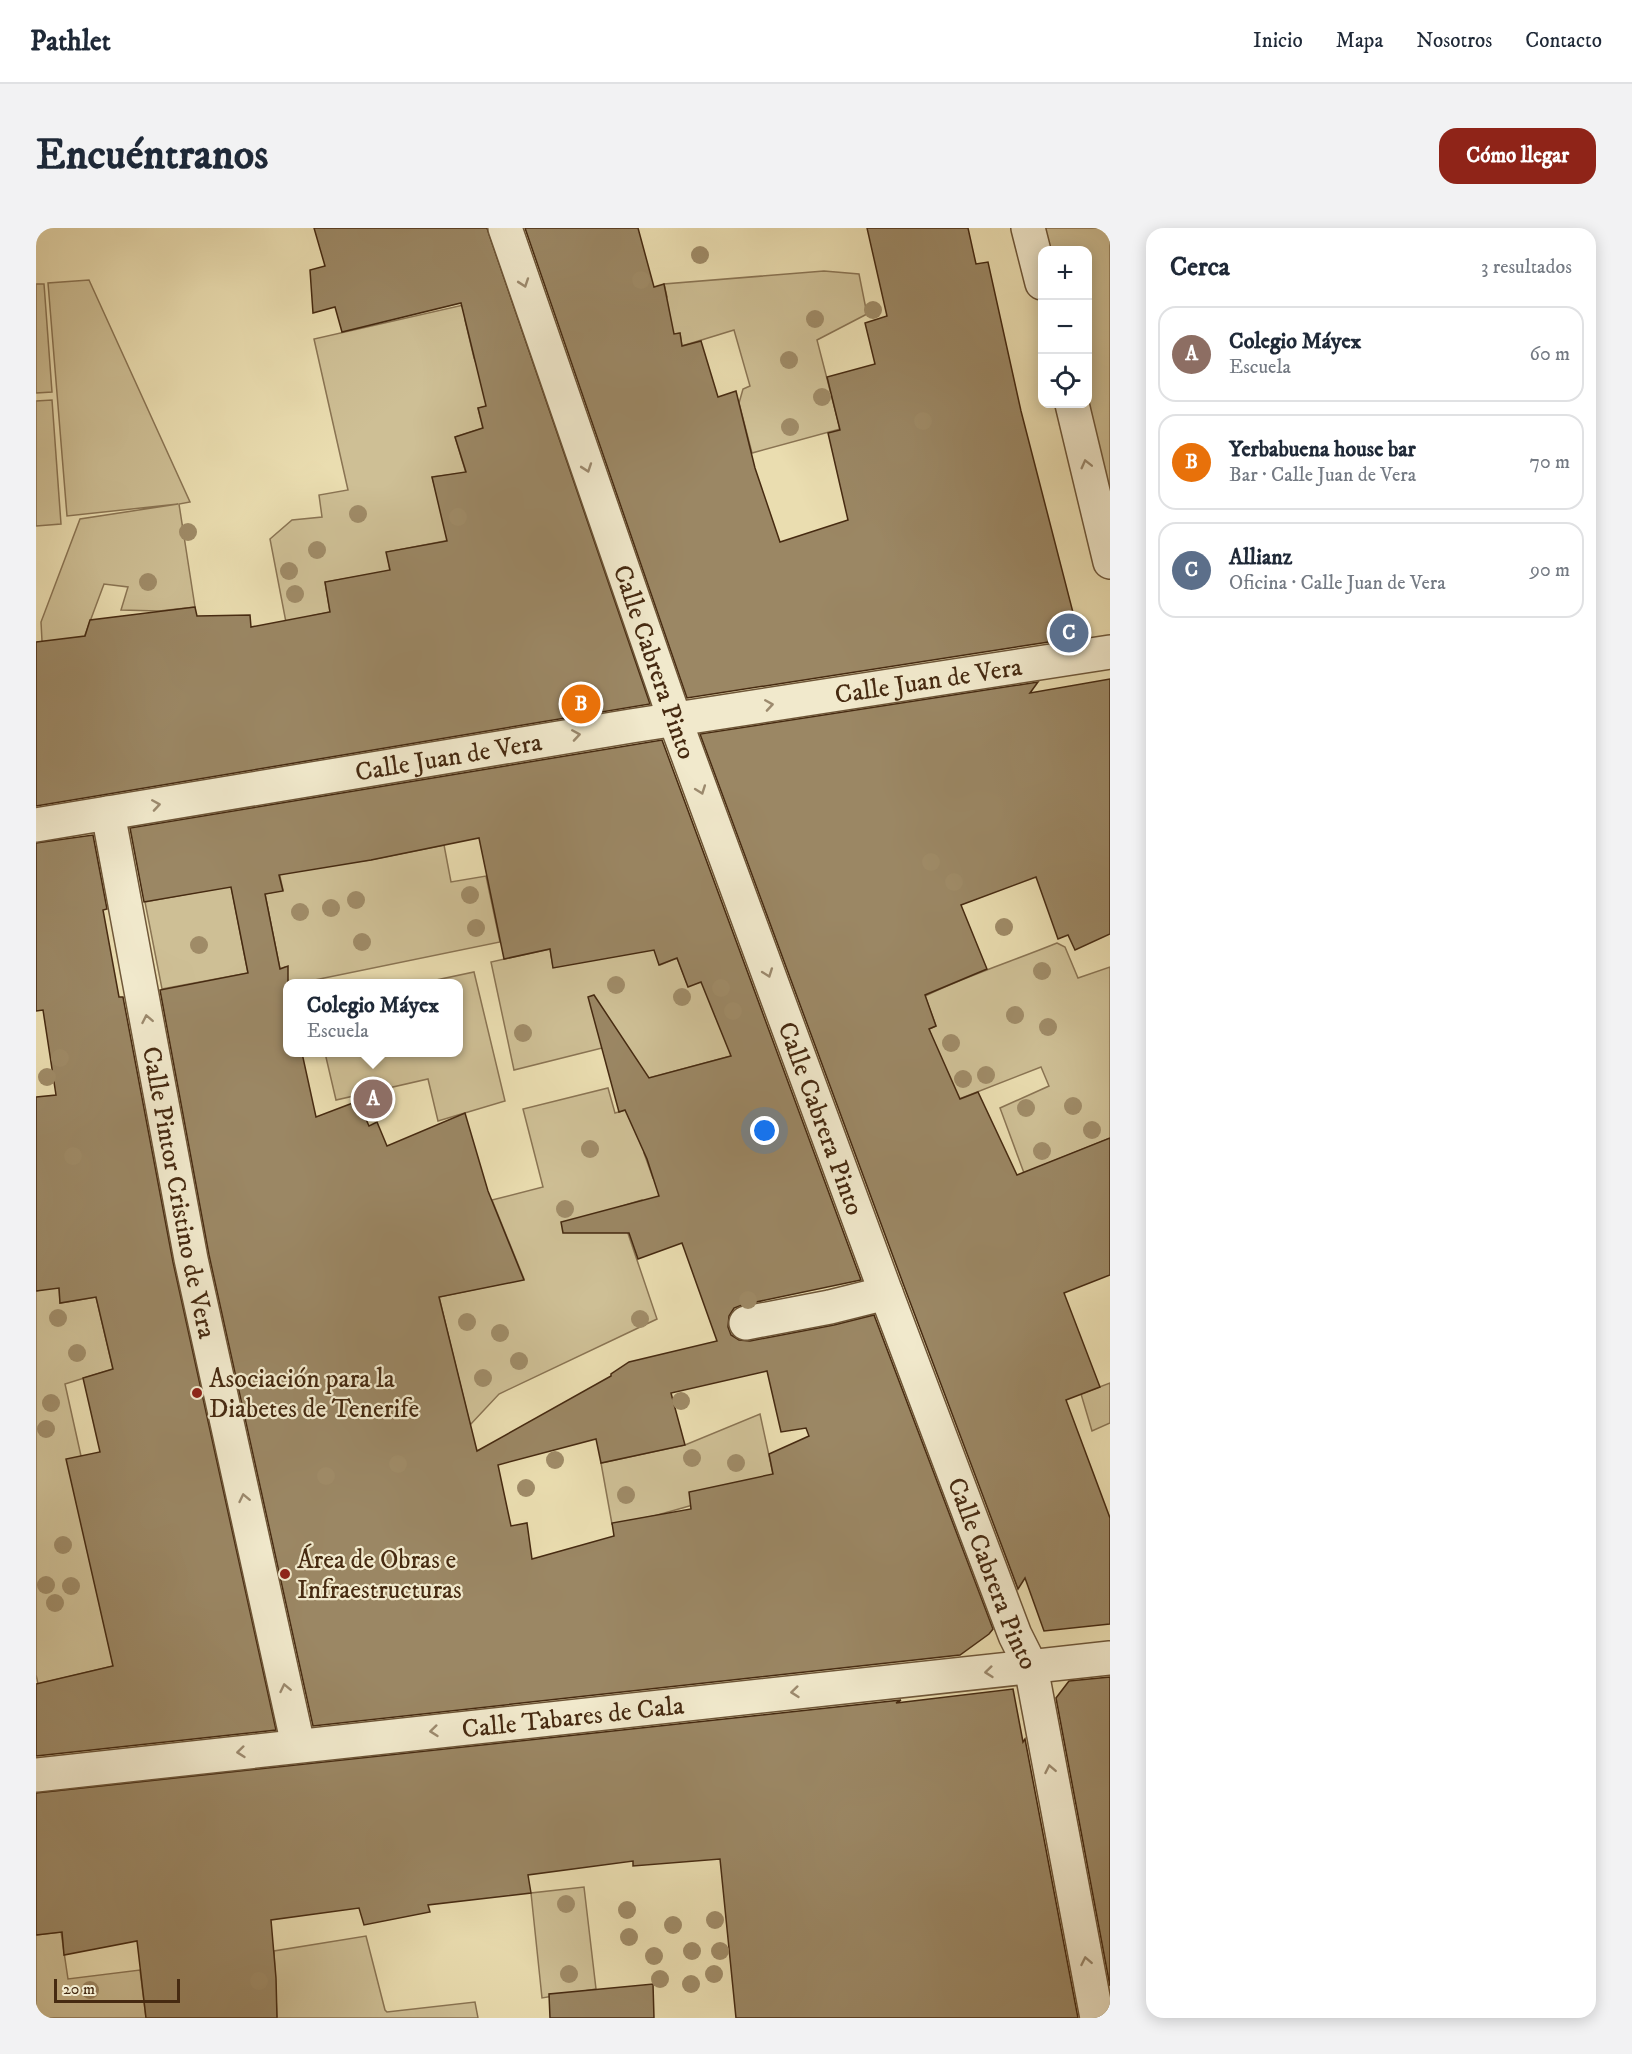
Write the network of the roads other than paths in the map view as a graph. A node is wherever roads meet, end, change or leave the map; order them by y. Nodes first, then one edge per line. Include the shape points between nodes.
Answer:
1 (505, 228) edge
2 (1028, 228) edge
3 (1038, 268) edge
4 (1073, 408) edge
5 (1110, 562) edge
6 (1110, 652) edge
7 (675, 720) junction
8 (108, 813) junction
9 (36, 825) edge
10 (886, 1293) junction
11 (746, 1323) dead end
12 (1110, 1658) edge
13 (1030, 1667) junction
14 (298, 1746) junction
15 (36, 1775) edge
16 (1097, 2018) edge

1 -> 7 street, Calle Cabrera Pinto
2 - 3 street
5 -> 4 street
7 -> 6 street, Calle Juan de Vera
8 -> 7 street, Calle Juan de Vera
7 -> 10 street, Calle Cabrera Pinto
8 - 9 street, Calle Juan de Vera
14 -> 8 street, Calle Pintor Cristino de Vera via 191,1259
10 - 11 street
10 - 13 street, Calle Cabrera Pinto
12 - 13 street, Calle Tabares de Cala
13 -> 14 street, Calle Tabares de Cala
16 -> 13 street, Calle Cabrera Pinto
14 -> 15 street, Calle Tabares de Cala

